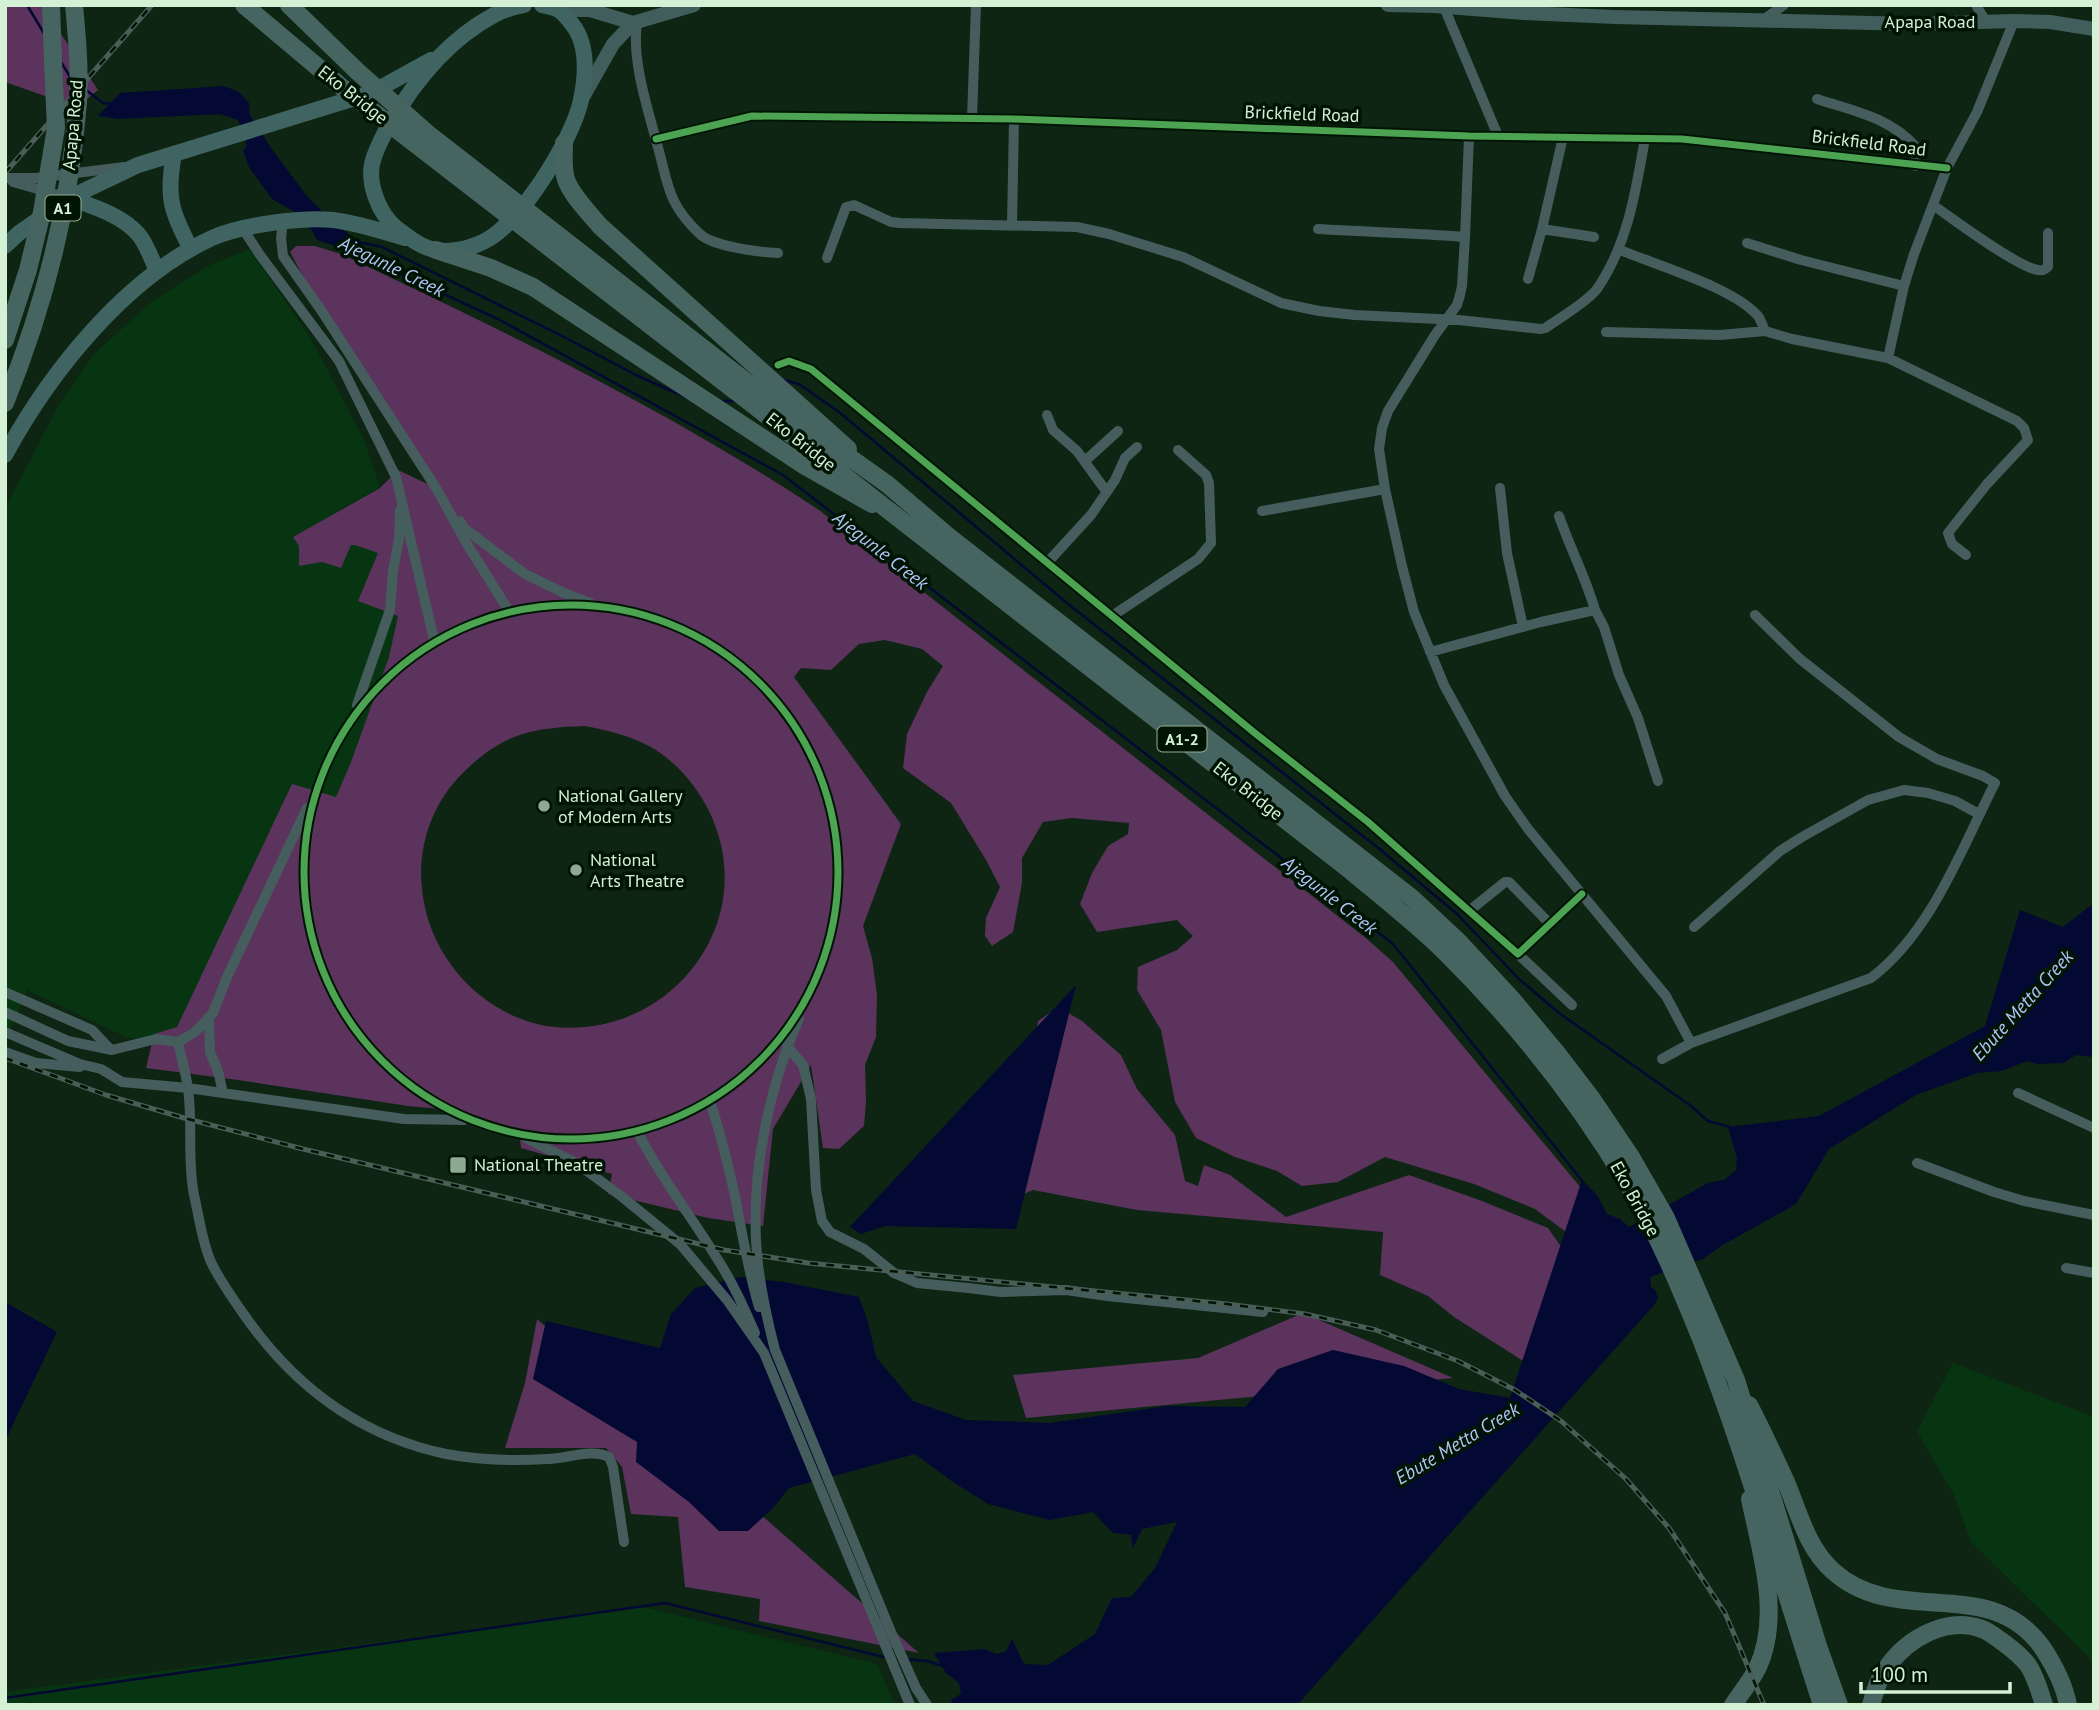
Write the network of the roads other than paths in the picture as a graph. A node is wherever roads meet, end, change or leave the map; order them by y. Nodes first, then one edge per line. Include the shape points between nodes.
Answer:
1 (51, 5) edge
2 (74, 5) edge
3 (244, 5) edge
4 (289, 5) edge
5 (491, 5) edge
6 (524, 5) edge
7 (694, 5) edge
8 (976, 5) edge
9 (1388, 5) edge
10 (1782, 5) edge
11 (1976, 5) edge
12 (1440, 6) edge
13 (554, 7) edge
14 (1763, 20) junction
15 (2014, 21) junction
16 (1986, 22) junction
17 (635, 23) junction
18 (476, 27) junction
19 (2094, 29) edge
20 (448, 50) junction
21 (1817, 99) dead end
22 (581, 102) junction
23 (972, 118) junction
24 (1014, 119) junction
25 (1469, 136) junction
26 (1498, 136) junction
27 (1563, 137) junction
28 (1645, 138) junction
29 (656, 139) junction
30 (564, 143) junction
31 (174, 154) junction
32 (138, 164) junction
33 (1916, 166) junction
34 (1947, 168) junction
35 (5, 178) edge
36 (69, 198) junction
37 (1933, 205) junction
38 (283, 222) junction
39 (1012, 225) junction
40 (243, 229) junction
41 (1318, 229) dead end
42 (1542, 229) junction
43 (2048, 233) dead end
44 (1465, 237) junction
45 (1594, 237) dead end
46 (410, 239) junction
47 (1747, 243) dead end
48 (5, 246) edge
49 (191, 249) junction
50 (1618, 249) junction
51 (436, 250) junction
52 (778, 253) dead end
53 (827, 258) dead end
54 (157, 271) junction
55 (1528, 279) dead end
56 (1904, 286) junction
57 (321, 310) junction
58 (308, 317) junction
59 (1445, 320) junction
60 (1765, 331) junction
61 (1606, 332) dead end
62 (5, 340) edge
63 (1888, 358) junction
64 (778, 365) dead end
65 (5, 403) edge
66 (1047, 415) dead end
67 (1118, 431) dead end
68 (1137, 447) dead end
69 (1178, 450) dead end
70 (5, 455) edge
71 (1084, 461) junction
72 (887, 484) junction
73 (436, 488) junction
74 (1500, 488) dead end
75 (1385, 489) junction
76 (1106, 491) junction
77 (400, 495) junction
78 (1262, 511) dead end
79 (1559, 516) dead end
80 (899, 520) junction
81 (1966, 555) dead end
82 (1047, 563) junction
83 (597, 606) junction
84 (1595, 610) junction
85 (509, 611) junction
86 (1755, 615) dead end
87 (1112, 616) junction
88 (1523, 626) junction
89 (434, 640) junction
90 (1430, 652) junction
91 (355, 711) junction
92 (1658, 781) dead end
93 (311, 802) junction
94 (1979, 814) junction
95 (1582, 894) junction
96 (1469, 911) junction
97 (1550, 924) junction
98 (1694, 927) dead end
99 (1518, 954) junction
100 (5, 992) edge
101 (806, 1002) junction
102 (1572, 1005) dead end
103 (7, 1013) edge
104 (209, 1019) junction
105 (5, 1032) edge
106 (178, 1042) junction
107 (1691, 1043) junction
108 (787, 1046) junction
109 (112, 1050) junction
110 (5, 1052) edge
111 (1662, 1059) dead end
112 (102, 1069) junction
113 (188, 1088) junction
114 (223, 1093) junction
115 (2018, 1093) dead end
116 (710, 1101) junction
117 (464, 1120) junction
118 (2094, 1128) edge
119 (638, 1131) junction
120 (520, 1135) junction
121 (1917, 1163) dead end
122 (2094, 1214) edge
123 (2066, 1268) dead end
124 (2094, 1273) edge
125 (1262, 1312) dead end
126 (769, 1352) junction
127 (1737, 1380) junction
128 (1737, 1437) junction
129 (624, 1542) dead end
130 (911, 1690) junction
131 (910, 1705) edge
132 (927, 1705) edge
133 (1733, 1705) edge
134 (1822, 1705) edge
135 (1839, 1705) edge
136 (1871, 1705) edge
137 (2044, 1705) edge
138 (2068, 1705) edge

1 - 62 highway, Apapa Road / A1, bridge via 57,128 28,270
2 - 65 highway, Apapa Road / A1, bridge via 78,100 71,165 58,237 22,362
3 - 80 highway, Eko Bridge / A1-2, bridge via 339,85
4 - 72 highway, Eko Bridge / A1-2, bridge via 427,133 776,405
5 - 18 main road
6 - 18 main road via 494,14
7 - 17 street
8 - 23 street
9 - 12 street, Apapa Road
10 - 14 street
11 - 16 street
12 - 14 street, Apapa Road via 1615,18
12 - 26 street
13 - 17 street via 590,10
13 - 22 main road via 577,30 582,44
14 - 16 street, Apapa Road
15 - 16 street, Apapa Road
15 - 19 street, Apapa Road
15 - 34 street via 1977,113
17 - 22 street via 613,44
17 - 29 street
18 - 20 main road
20 - 31 main road via 371,93
20 - 46 main road via 403,100 372,166 379,204 389,222
21 - 33 street via 1897,128 1915,146
22 - 30 main road
23 - 24 street, Brickfield Road
23 - 29 street, Brickfield Road via 752,116
24 - 25 street, Brickfield Road
24 - 39 street
25 - 26 street, Brickfield Road
25 - 44 street
26 - 27 street, Brickfield Road
27 - 28 street, Brickfield Road
27 - 42 street
28 - 33 street, Brickfield Road
28 - 50 street via 1634,201
29 - 52 street via 674,201 703,237
30 - 51 main road via 523,207 505,226 485,242
30 - 72 highway, bridge via 567,181 600,226
31 - 32 main road
31 - 49 main road via 171,201
32 - 35 street via 61,176
32 - 36 main road
33 - 34 street, Brickfield Road
34 - 37 street
35 - 36 street
36 - 48 main road
36 - 54 main road via 128,225 141,237
37 - 43 street via 2013,258 2041,271 2048,267
37 - 56 street
38 - 40 main road
38 - 46 main road via 333,220
38 - 57 street via 284,256
39 - 53 street via 891,222 849,205
39 - 59 street via 1110,234 1183,257 1281,303 1355,315
40 - 49 main road
40 - 58 street
41 - 44 street
42 - 45 street
42 - 55 street
44 - 59 street via 1462,286 1457,305
46 - 51 main road
47 - 56 street
49 - 54 main road
50 - 59 street via 1596,290 1545,328
50 - 60 street via 1736,299 1759,317
51 - 80 highway, bridge via 533,287 805,466
54 - 70 main road via 73,352
56 - 63 street
57 - 58 street
57 - 73 street
58 - 77 street via 339,361 396,477
59 - 75 street via 1388,411 1379,449
60 - 61 street via 1720,335
60 - 63 street
63 - 81 street via 2017,421 2029,437 1948,533 1952,544
64 - 82 street via 789,361 811,369
66 - 71 street via 1053,430
67 - 71 street
68 - 76 street
69 - 87 street via 1209,483 1211,543 1198,559
71 - 76 street
72 - 127 highway, Eko Bridge / A1-2, bridge via 1355,852 1459,942 1556,1052 1631,1157 1666,1218
73 - 83 street via 464,528 495,552 526,574
73 - 85 street
74 - 88 street via 1507,553
75 - 78 street
75 - 90 street via 1414,612
76 - 82 street via 1091,515
77 - 89 street
77 - 91 street via 390,610
79 - 84 street
80 - 128 highway, Eko Bridge / A1-2, bridge via 1351,871 1441,948 1478,987 1561,1084 1630,1187 1672,1270
82 - 87 street
83 - 85 street via 550,605
83 - 101 street via 647,616 695,635 737,662 795,724 825,786 838,847 838,904 827,954
84 - 88 street
84 - 92 street
85 - 89 street
86 - 94 street via 1800,659 1899,737 1995,783
87 - 96 street via 1368,822
88 - 90 street
89 - 91 street via 390,674
90 - 95 street via 1505,796
91 - 93 street via 334,743
93 - 104 street
93 - 117 street via 305,889 324,981 361,1040 411,1088
94 - 98 street via 1955,801 1916,791 1868,800 1780,851
94 - 107 street via 1936,903 1883,969 1871,978
95 - 97 street
95 - 107 street via 1666,996
96 - 97 street via 1509,882
96 - 99 street
97 - 99 street
99 - 102 street
100 - 109 street via 92,1030
101 - 108 street
101 - 116 street via 764,1058
103 - 109 street via 68,1041
104 - 106 street
104 - 114 street via 210,1052
105 - 112 street
106 - 109 street via 156,1039
106 - 113 street
107 - 111 street
108 - 125 street via 803,1065 811,1099 822,1221 830,1232 864,1249 894,1273 917,1283 1001,1292 1066,1290
108 - 126 street via 767,1113 758,1176 757,1255
110 - 112 street via 36,1063
112 - 113 street via 122,1082
113 - 114 street
113 - 129 street via 193,1191 210,1259 258,1335 290,1372 357,1421 446,1454 526,1460 600,1453 609,1457
114 - 117 street via 404,1119
115 - 118 street
116 - 119 street
116 - 126 street
117 - 120 street
119 - 120 street via 572,1139
119 - 126 street via 652,1162 718,1260
120 - 126 street via 576,1163 680,1244
121 - 122 street via 2024,1201
123 - 124 street
126 - 130 street
127 - 135 highway, Eko Bridge / A1-2, bridge
127 - 138 highway, bridge via 1809,1539 1832,1571 1848,1583 1886,1598 1987,1608 2003,1614 2038,1641 2059,1675
128 - 133 highway, bridge via 1768,1598 1765,1644 1758,1667
128 - 134 highway, Eko Bridge / A1-2, bridge
130 - 131 street
130 - 132 street
136 - 137 highway via 1889,1665 1914,1640 1948,1626 1980,1628 2012,1649 2028,1665

